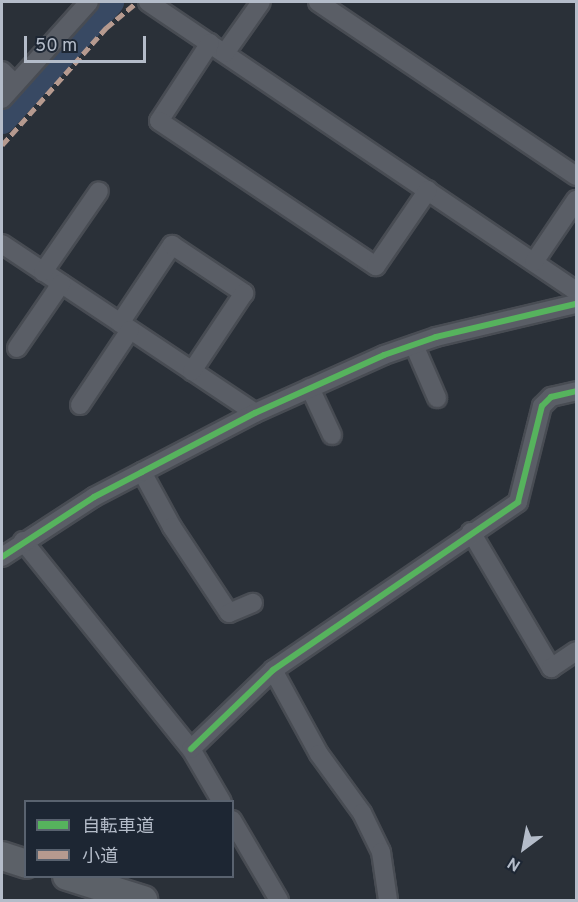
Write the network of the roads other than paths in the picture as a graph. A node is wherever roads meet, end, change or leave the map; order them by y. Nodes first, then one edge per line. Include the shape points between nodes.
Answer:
1 (89, 2) edge
2 (148, 2) edge
3 (261, 2) edge
4 (318, 2) edge
5 (210, 43) junction
6 (225, 53) junction
7 (2, 71) edge
8 (15, 84) junction
9 (2, 99) edge
10 (576, 176) edge
11 (428, 190) junction
12 (99, 191) dead end
13 (576, 200) edge
14 (2, 244) edge
15 (534, 262) junction
16 (43, 272) junction
17 (61, 284) junction
18 (576, 291) edge
19 (576, 304) edge
20 (125, 326) junction
21 (414, 345) junction
22 (17, 348) dead end
23 (192, 371) junction
24 (310, 388) junction
25 (576, 391) edge
26 (437, 398) dead end
27 (80, 405) dead end
28 (255, 413) junction
29 (332, 435) dead end
30 (142, 472) junction
31 (471, 532) junction
32 (23, 541) junction
33 (2, 557) edge
34 (253, 603) dead end
35 (576, 651) edge
36 (273, 670) junction
37 (191, 749) junction
38 (221, 800) edge
39 (234, 823) edge
40 (2, 856) edge
41 (24, 863) edge
42 (73, 878) edge
43 (143, 900) edge
44 (279, 900) edge
45 (388, 900) edge

1 - 8 street
2 - 5 street
3 - 6 street
4 - 10 street
5 - 6 street
5 - 11 street via 159,121 376,266
6 - 11 street
7 - 8 street
8 - 9 street
11 - 15 street
12 - 16 street
13 - 15 street
14 - 16 street
15 - 18 street
16 - 17 street
17 - 20 street
17 - 22 street
19 - 21 street
20 - 23 street
20 - 23 street via 172,245 244,293
20 - 27 street
21 - 24 street
21 - 26 street
23 - 28 street
24 - 28 street
24 - 29 street
25 - 31 street via 551,397 542,406 518,502
28 - 30 street
30 - 32 street
30 - 34 street via 172,527 229,614
31 - 35 street via 551,668
31 - 36 street
32 - 33 street
32 - 37 street
36 - 37 street
36 - 45 street via 319,754 362,813 381,852
37 - 38 street
39 - 44 street
40 - 41 main road
42 - 43 main road

